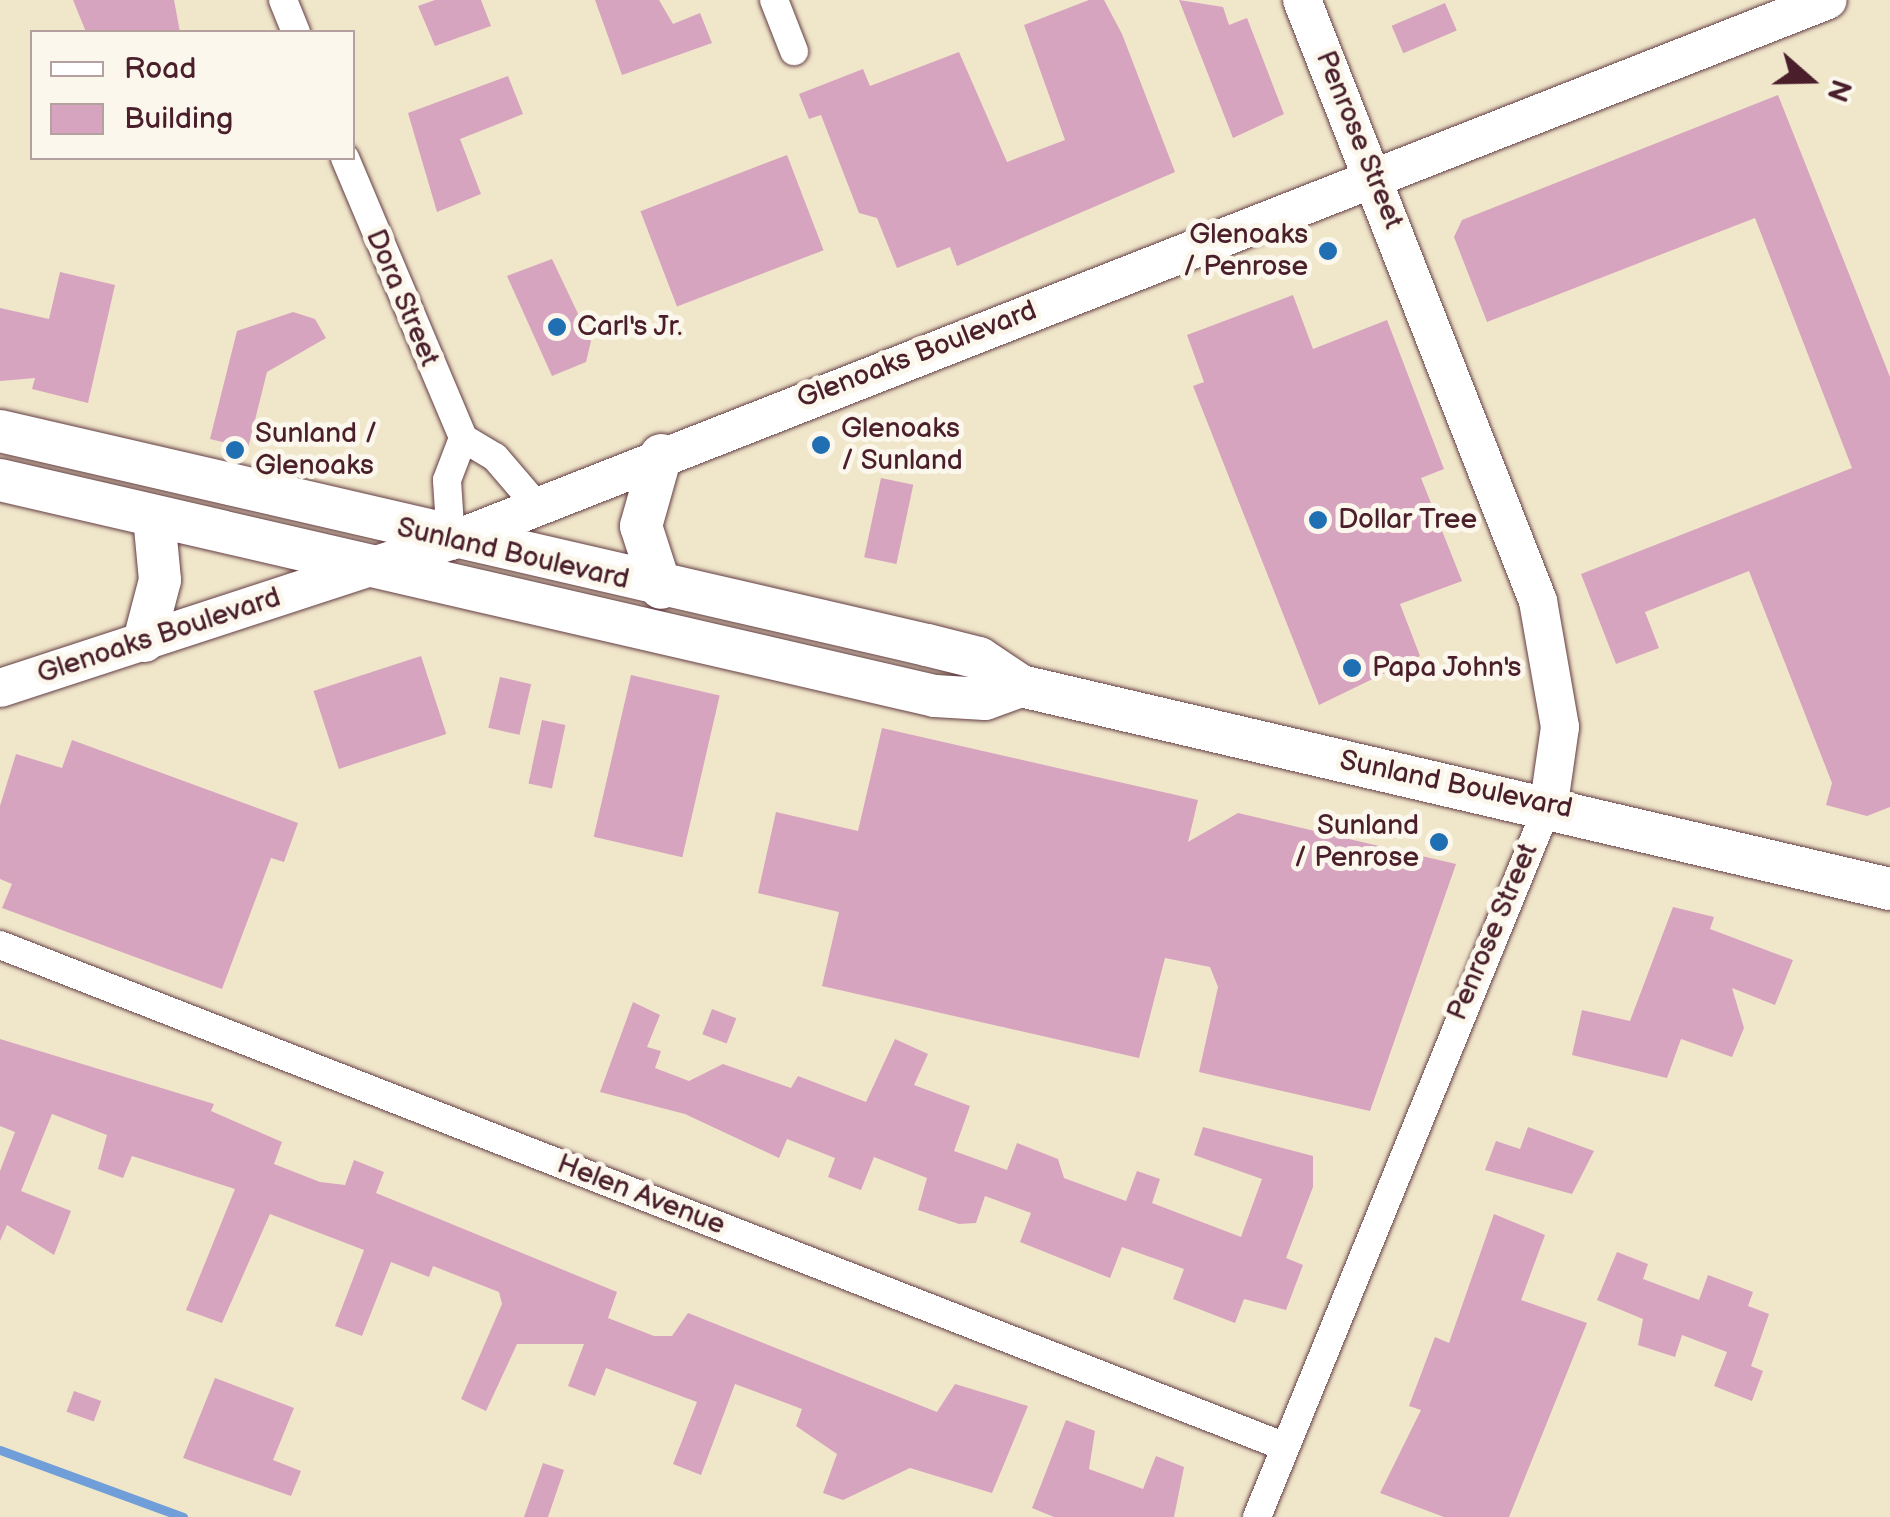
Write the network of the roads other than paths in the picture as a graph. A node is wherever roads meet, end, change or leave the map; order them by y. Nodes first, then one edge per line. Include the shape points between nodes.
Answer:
1 (283, 0) edge
2 (774, 0) edge
3 (1302, 0) edge
4 (1828, 0) edge
5 (295, 30) edge
6 (794, 51) dead end
7 (346, 160) edge
8 (1375, 177) junction
9 (0, 432) edge
10 (463, 438) junction
11 (660, 455) junction
12 (0, 480) edge
13 (538, 507) junction
14 (154, 516) junction
15 (451, 541) junction
16 (368, 563) junction
17 (661, 588) junction
18 (144, 641) junction
19 (1021, 686) junction
20 (0, 688) edge
21 (1548, 804) junction
22 (1890, 889) edge
23 (0, 945) edge
24 (1282, 1446) junction
25 (1256, 1517) edge

1 - 5 street
2 - 6 street
3 - 8 main road, Penrose Street
4 - 8 main road, Glenoaks Boulevard
7 - 10 street, Dora Street
8 - 11 main road, Glenoaks Boulevard
8 - 21 main road, Penrose Street via 1538,601 1560,727
9 - 15 main road, Sunland Boulevard
10 - 13 street via 495,457
10 - 15 street via 447,480
11 - 13 main road, Glenoaks Boulevard
11 - 17 main road via 641,526
12 - 14 main road, Sunland Boulevard
13 - 15 main road, Glenoaks Boulevard
14 - 16 main road, Sunland Boulevard
14 - 18 main road via 160,580
15 - 16 main road, Glenoaks Boulevard
15 - 17 main road, Sunland Boulevard
16 - 18 main road, Glenoaks Boulevard
16 - 19 main road, Sunland Boulevard via 935,696 985,699
17 - 19 main road, Sunland Boulevard via 979,658
18 - 20 main road, Glenoaks Boulevard
19 - 21 main road, Sunland Boulevard
21 - 22 main road, Sunland Boulevard
21 - 24 street, Penrose Street
23 - 24 street, Helen Avenue
24 - 25 street, Penrose Street

